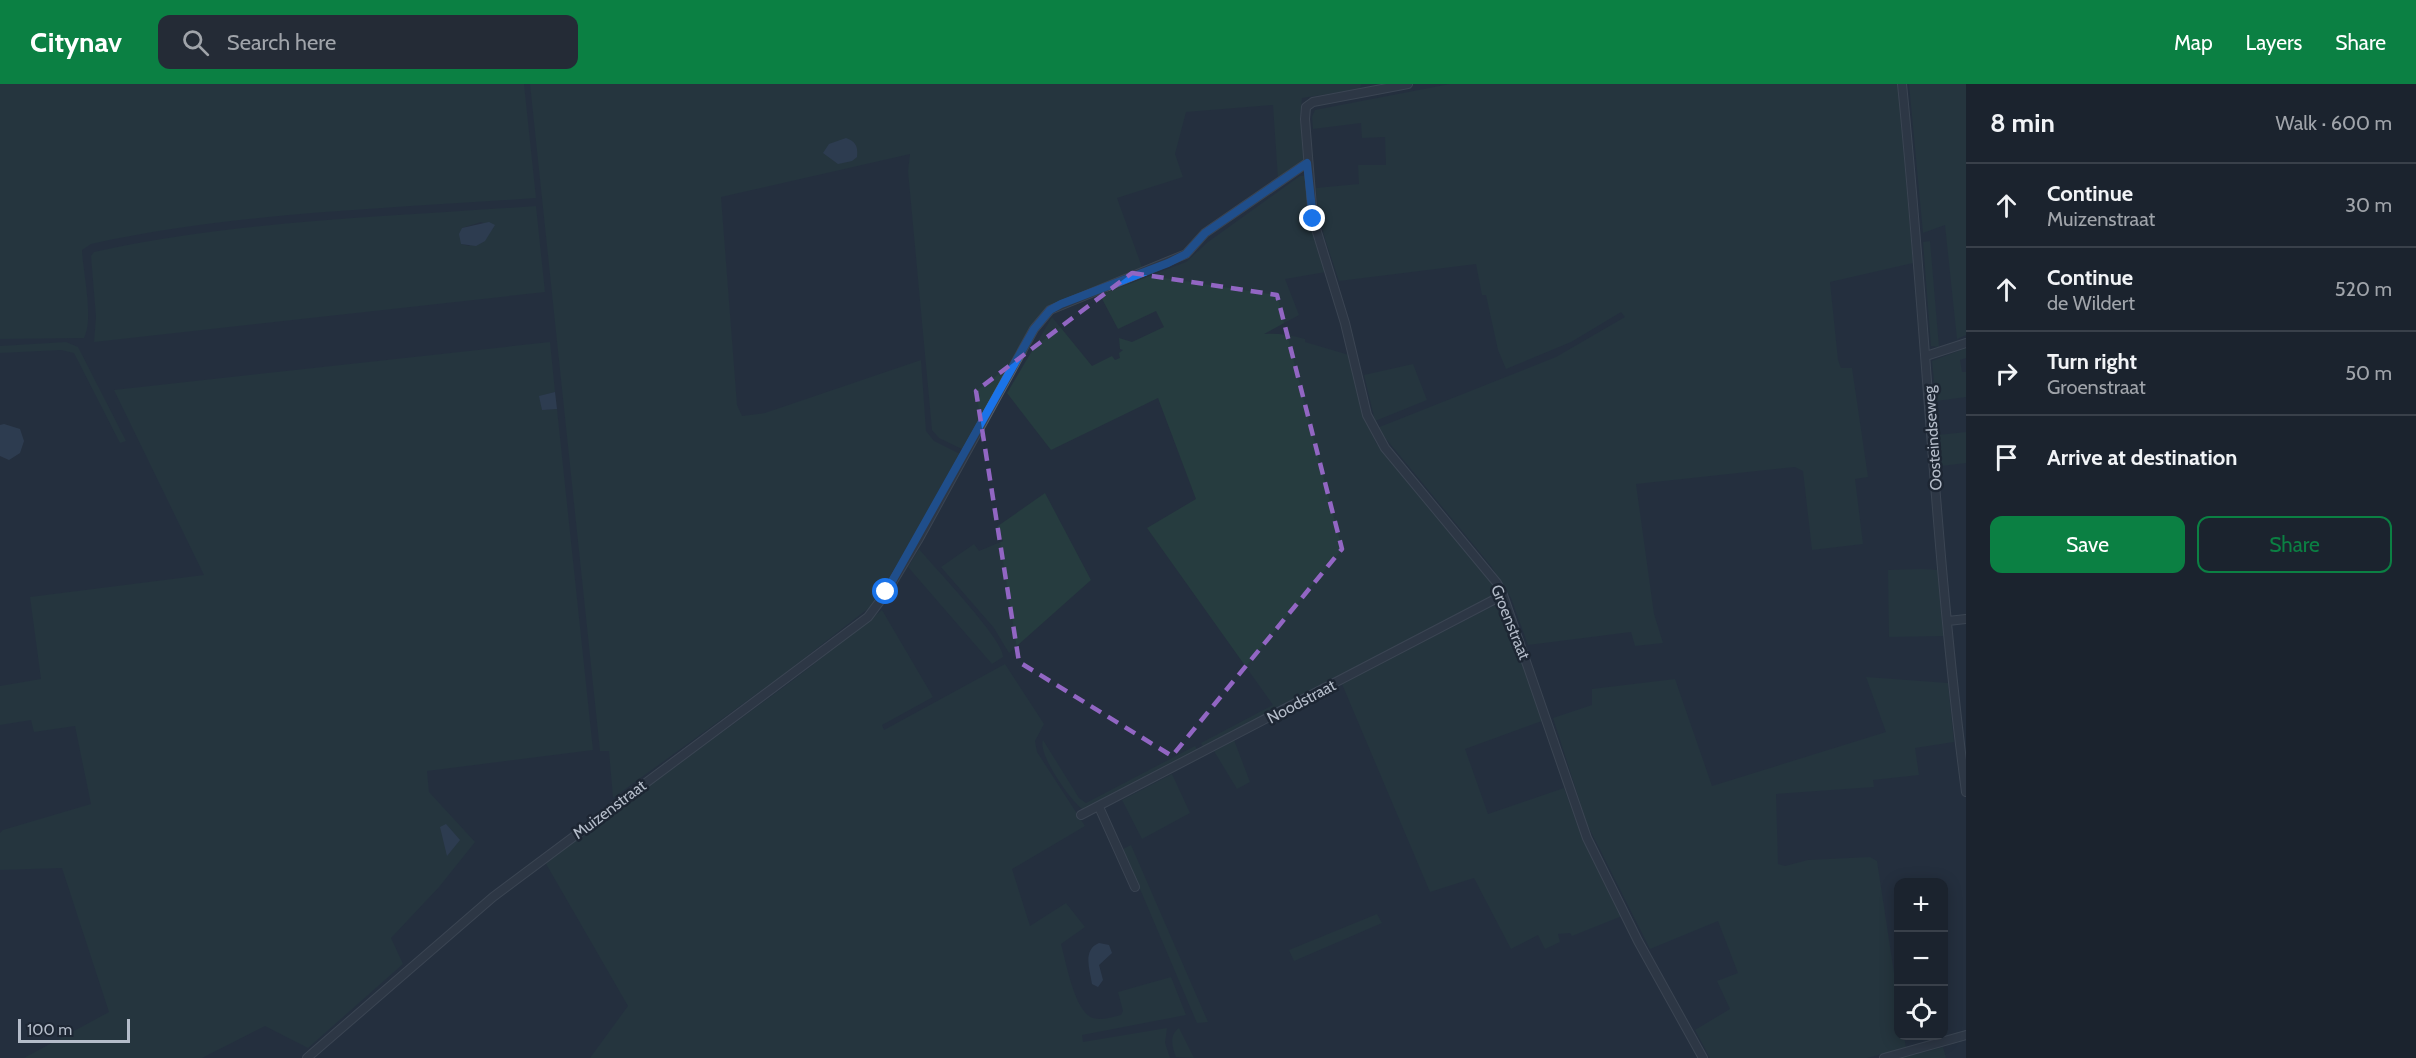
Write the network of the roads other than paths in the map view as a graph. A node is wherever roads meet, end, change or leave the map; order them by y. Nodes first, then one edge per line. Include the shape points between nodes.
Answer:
1 (1408, 84) edge
2 (1902, 84) edge
3 (1365, 88) edge
4 (1307, 163) junction
5 (1966, 343) edge
6 (1926, 356) junction
7 (1503, 595) junction
8 (1966, 619) edge
9 (1948, 621) junction
10 (1966, 792) edge
11 (1099, 807) junction
12 (1081, 814) dead end
13 (1135, 887) dead end
14 (1966, 1035) edge
15 (307, 1058) edge
16 (1703, 1058) edge
17 (1884, 1058) edge

1 - 3 street
2 - 6 street, Oosteindseweg
3 - 4 street, Groenstraat via 1306,107
4 - 7 street, Groenstraat via 1313,219 1374,431
4 - 15 street, Muizenstraat via 1205,233 1186,254 1050,310 1034,329 906,559 868,617 493,897
5 - 6 street
6 - 9 street, Oosteindseweg
7 - 11 street, Noodstraat
7 - 16 street, Groenstraat via 1587,838
8 - 9 street
9 - 10 street, Oosteindseweg
11 - 12 street, Noodstraat
11 - 13 street
14 - 17 street

